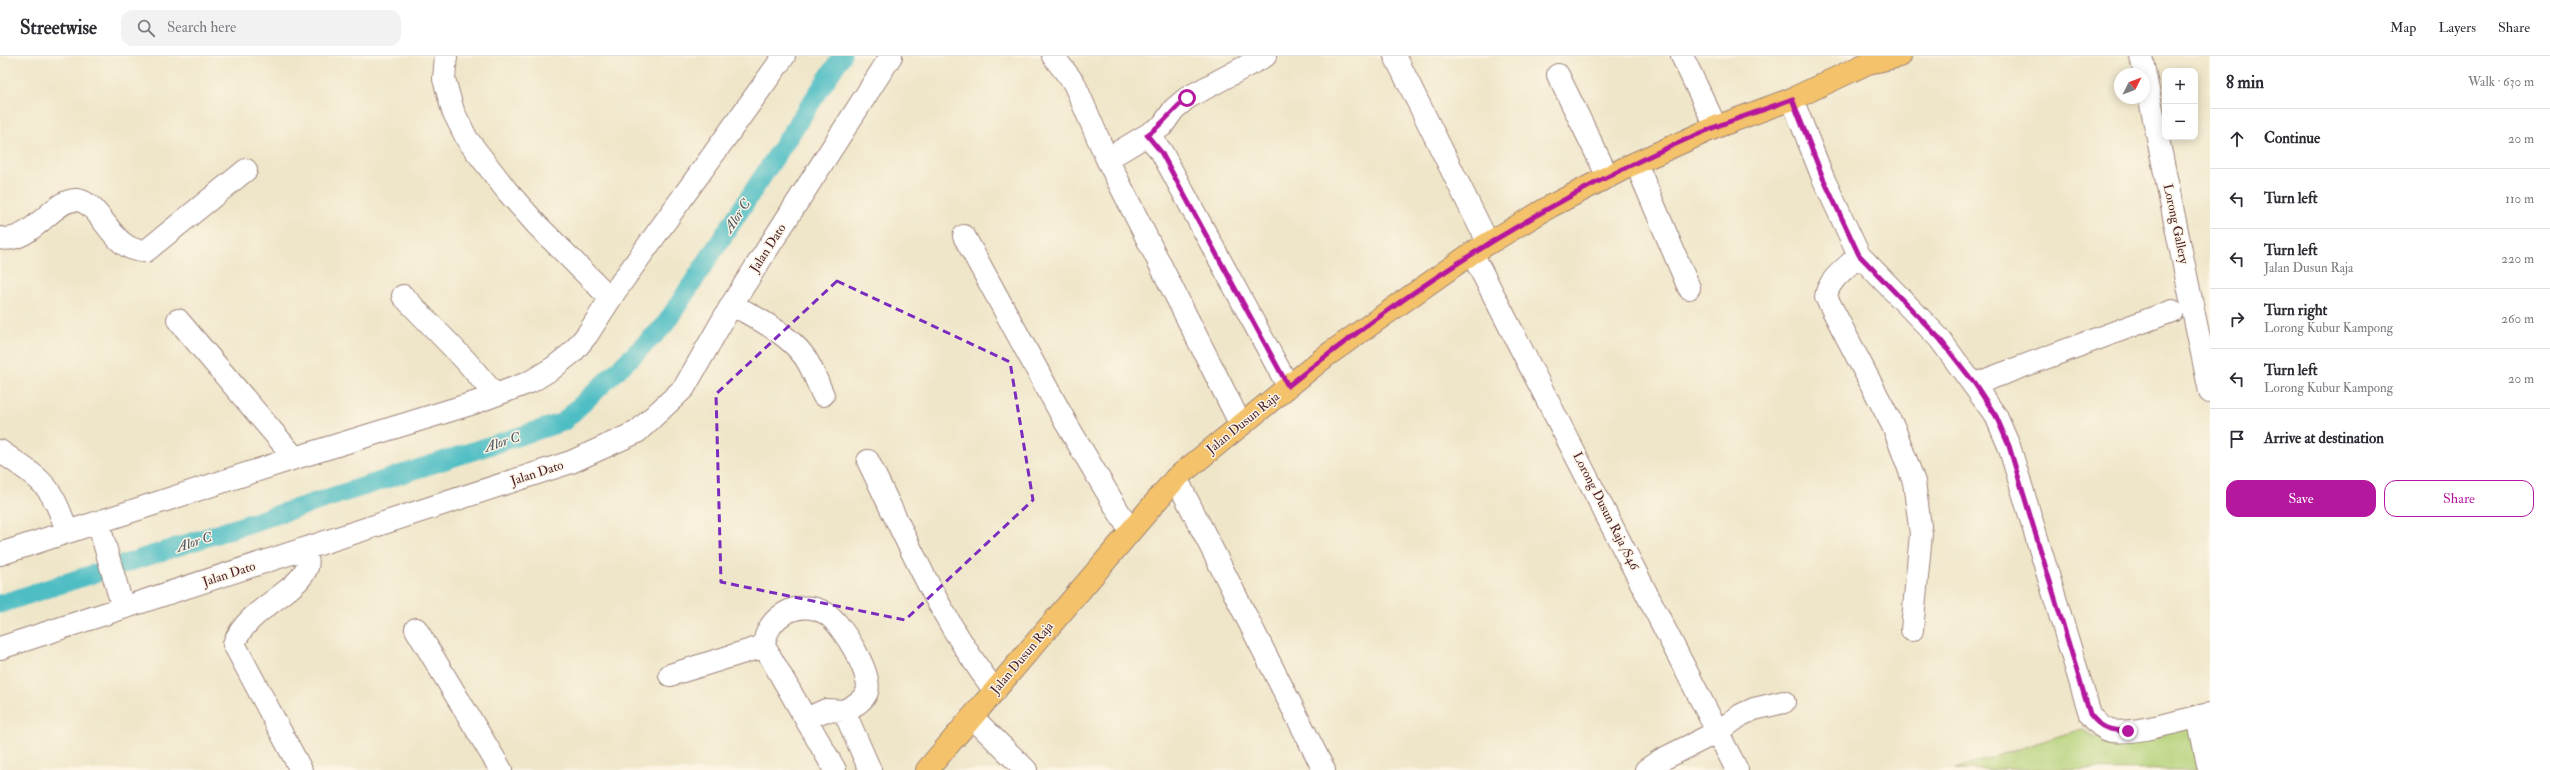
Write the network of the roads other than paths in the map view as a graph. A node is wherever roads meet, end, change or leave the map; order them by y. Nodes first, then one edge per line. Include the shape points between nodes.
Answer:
1 (446, 56) edge
2 (784, 56) edge
3 (891, 56) edge
4 (1053, 56) edge
5 (1265, 56) edge
6 (1395, 56) edge
7 (1682, 56) edge
8 (1900, 56) edge
9 (2141, 56) edge
10 (1866, 58) edge
11 (1558, 75) dead end
12 (1792, 99) junction
13 (1716, 127) junction
14 (1147, 135) junction
15 (1107, 159) junction
16 (1636, 163) junction
17 (246, 170) dead end
18 (1608, 177) junction
19 (964, 236) dead end
20 (0, 238) edge
21 (1480, 248) junction
22 (1859, 255) junction
23 (1689, 288) dead end
24 (403, 296) dead end
25 (610, 298) junction
26 (732, 304) junction
27 (2172, 311) dead end
28 (178, 320) dead end
29 (1975, 384) junction
30 (1288, 386) junction
31 (2210, 392) edge
32 (495, 395) junction
33 (823, 395) dead end
34 (1241, 425) junction
35 (0, 451) edge
36 (295, 458) junction
37 (868, 460) dead end
38 (1176, 478) junction
39 (99, 527) junction
40 (1130, 531) junction
41 (67, 532) junction
42 (304, 549) junction
43 (0, 554) edge
44 (123, 607) junction
45 (416, 629) dead end
46 (1912, 630) dead end
47 (764, 646) junction
48 (0, 648) edge
49 (670, 675) dead end
50 (995, 692) junction
51 (1784, 702) dead end
52 (844, 711) junction
53 (2204, 715) edge
54 (973, 718) junction
55 (806, 719) junction
56 (1719, 731) junction
57 (301, 770) edge
58 (501, 770) edge
59 (835, 770) edge
60 (870, 770) edge
61 (927, 770) edge
62 (1026, 770) edge
63 (1324, 770) edge
64 (1646, 770) edge
65 (1737, 770) edge
66 (2210, 770) edge

1 - 25 street via 444,79 453,110 467,139 506,191
2 - 25 street
3 - 26 street, Jalan Dato
4 - 15 street via 1074,83
5 - 14 street via 1187,98 1174,109 1162,126
6 - 21 street, Lorong Dusun Raja /S46
7 - 13 street
8 - 10 main road, Jalan Dusun Raja
9 - 31 street, Lorong Gallery
10 - 12 main road, Jalan Dusun Raja
11 - 18 street
12 - 13 main road, Jalan Dusun Raja
12 - 22 street via 1823,178
13 - 16 main road, Jalan Dusun Raja
14 - 15 street
14 - 30 street via 1161,152
15 - 34 street
16 - 18 main road, Jalan Dusun Raja
16 - 23 street
17 - 20 street via 146,251 128,248 87,203 75,200 65,203 20,236 13,239
18 - 21 main road, Jalan Dusun Raja
19 - 40 street via 1066,423
21 - 30 main road, Jalan Dusun Raja via 1326,356
21 - 56 street, Lorong Dusun Raja /S46
22 - 29 street via 1929,328
22 - 46 street via 1832,282 1827,289 1826,297 1894,428 1914,482 1921,534
24 - 32 street
25 - 32 street via 573,352 530,382
26 - 33 street via 775,329 791,342 805,357
26 - 42 street, Jalan Dato via 684,388 637,432 571,462
27 - 29 street
28 - 36 street
29 - 53 street via 1996,416 2009,446 2090,714 2097,724 2110,731 2128,731
30 - 34 main road, Jalan Dusun Raja
32 - 36 street
34 - 38 main road, Jalan Dusun Raja
35 - 41 street via 39,479 51,492
36 - 39 street
37 - 50 street via 920,571 956,636
38 - 40 main road, Jalan Dusun Raja
38 - 63 street
39 - 41 street
39 - 44 street
40 - 50 main road, Jalan Dusun Raja
41 - 43 street
42 - 44 street, Jalan Dato
42 - 57 street via 308,562 306,568 290,586 242,625 234,644
44 - 48 street, Jalan Dato
45 - 58 street
47 - 49 street
47 - 52 street via 768,628 775,619 787,611 813,608 828,614 842,629 856,653 868,684 864,697
47 - 55 street
50 - 54 main road, Jalan Dusun Raja
51 - 56 street via 1754,709
52 - 55 street via 826,710
52 - 60 street
53 - 66 street
54 - 61 main road, Jalan Dusun Raja
54 - 62 street
55 - 59 street
56 - 64 street
56 - 65 street, Lorong Dusun Raja /S46

